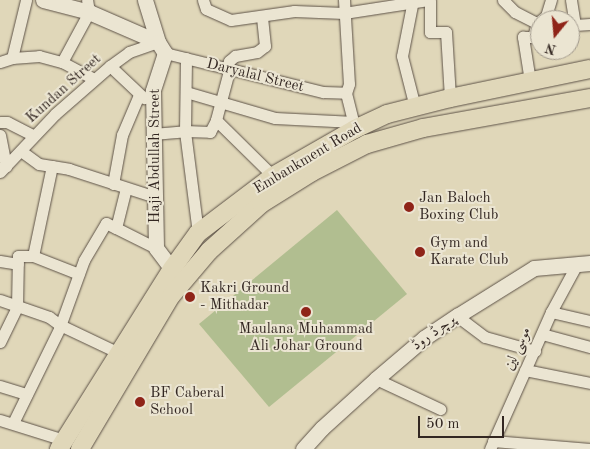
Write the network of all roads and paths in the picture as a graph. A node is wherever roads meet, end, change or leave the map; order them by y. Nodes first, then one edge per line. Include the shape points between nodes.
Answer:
1 (26, 0) edge
2 (43, 0) edge
3 (144, 0) edge
4 (203, 0) edge
5 (344, 0) edge
6 (429, 0) edge
7 (503, 0) edge
8 (571, 0) edge
9 (413, 2) edge
10 (88, 6) edge
11 (344, 14) junction
12 (262, 16) junction
13 (530, 17) edge
14 (590, 24) edge
15 (530, 37) edge
16 (161, 47) junction
17 (12, 58) junction
18 (186, 58) junction
19 (0, 62) edge
20 (62, 62) junction
21 (110, 66) junction
22 (590, 69) edge
23 (228, 70) junction
24 (94, 79) junction
25 (530, 81) junction
26 (186, 92) junction
27 (346, 93) junction
28 (139, 95) junction
29 (450, 98) junction
30 (590, 98) edge
31 (154, 99) junction
32 (221, 101) junction
33 (415, 107) junction
34 (216, 120) junction
35 (0, 122) edge
36 (354, 126) junction
37 (185, 131) junction
38 (153, 134) junction
39 (0, 135) edge
40 (34, 136) junction
41 (21, 151) junction
42 (52, 166) junction
43 (2, 169) edge
44 (273, 176) junction
45 (113, 184) junction
46 (126, 188) junction
47 (155, 197) junction
48 (116, 228) junction
49 (198, 233) junction
50 (156, 248) junction
51 (33, 256) junction
52 (0, 260) edge
53 (584, 263) edge
54 (18, 264) junction
55 (172, 269) junction
56 (80, 271) junction
57 (0, 300) edge
58 (17, 307) junction
59 (551, 312) junction
60 (457, 316) junction
61 (590, 321) edge
62 (60, 325) junction
63 (3, 328) edge
64 (542, 334) junction
65 (0, 342) edge
66 (590, 346) edge
67 (535, 351) junction
68 (119, 353) junction
69 (525, 370) junction
70 (376, 379) junction
71 (590, 383) edge
72 (0, 386) edge
73 (27, 394) junction
74 (440, 409) dead end
75 (0, 420) edge
76 (13, 423) junction
77 (62, 444) edge
78 (492, 445) edge
79 (544, 447) edge
80 (80, 449) edge
81 (304, 449) edge
82 (590, 449) edge

1 - 17 street
2 - 10 street, Daryalal Street
3 - 16 street
4 - 12 street via 206,9 230,20
5 - 11 street
6 - 9 street
6 - 29 street via 430,32 446,32
7 - 13 street via 516,12
8 - 14 street via 575,25
9 - 11 street
9 - 33 street via 402,56
10 - 16 street, Daryalal Street
10 - 20 street
11 - 12 street via 294,11
11 - 27 street via 349,84
12 - 23 street via 265,46 257,52 235,56 229,61
15 - 25 street via 523,37
16 - 18 street, Daryalal Street
16 - 21 street, Kundan Street via 129,52
16 - 31 street, Haji Abdullah Street
17 - 19 street
17 - 20 street via 39,56
18 - 23 street, Daryalal Street
18 - 26 street
20 - 24 street
21 - 24 street, Kundan Street
21 - 28 street
22 - 25 main road, Embankment Road
23 - 27 street, Daryalal Street via 323,92
23 - 32 street
24 - 40 street, Kundan Street
25 - 29 main road, Embankment Road
26 - 32 street
26 - 37 street
27 - 36 street
28 - 31 street
28 - 45 street via 122,135
29 - 33 main road, Embankment Road
30 - 80 main road, Embankment Road via 423,128 367,144 312,172 261,204 208,251 172,296
31 - 38 street, Haji Abdullah Street
32 - 34 street
32 - 36 street via 275,118
33 - 36 main road, Embankment Road
34 - 37 street via 210,132
34 - 44 street
35 - 40 street
36 - 44 main road, Embankment Road
37 - 38 street
37 - 49 street
38 - 47 street, Haji Abdullah Street
39 - 43 street
40 - 41 street, Kundan Street
41 - 42 street via 39,164
41 - 43 street, Kundan Street
42 - 45 street
42 - 51 street
44 - 49 main road, Embankment Road
45 - 46 street
46 - 47 street
46 - 48 street
47 - 50 street, Haji Abdullah Street
48 - 50 street
48 - 56 street via 106,223
49 - 55 main road, Embankment Road
50 - 55 street
51 - 54 street via 18,256
51 - 56 street
52 - 54 street
53 - 59 street, موسی لین
53 - 60 street, پرچرڈ روڈ via 534,268
54 - 58 street
55 - 68 main road, Embankment Road
56 - 62 street
57 - 58 street
58 - 62 street via 41,314
58 - 63 street
59 - 61 street
59 - 64 street, موسی لین
60 - 67 street via 484,337
60 - 70 street, پرچرڈ روڈ via 424,338
62 - 68 street
62 - 73 street
63 - 65 street
64 - 66 street
64 - 67 street, موسی لین
67 - 69 street, موسی لین
68 - 77 main road, Embankment Road
69 - 71 street
69 - 78 street, موسی لین
70 - 74 street
70 - 81 street, پرچرڈ روڈ via 322,428
72 - 73 street
73 - 76 street
75 - 76 street
76 - 77 street
78 - 79 street
79 - 82 street

